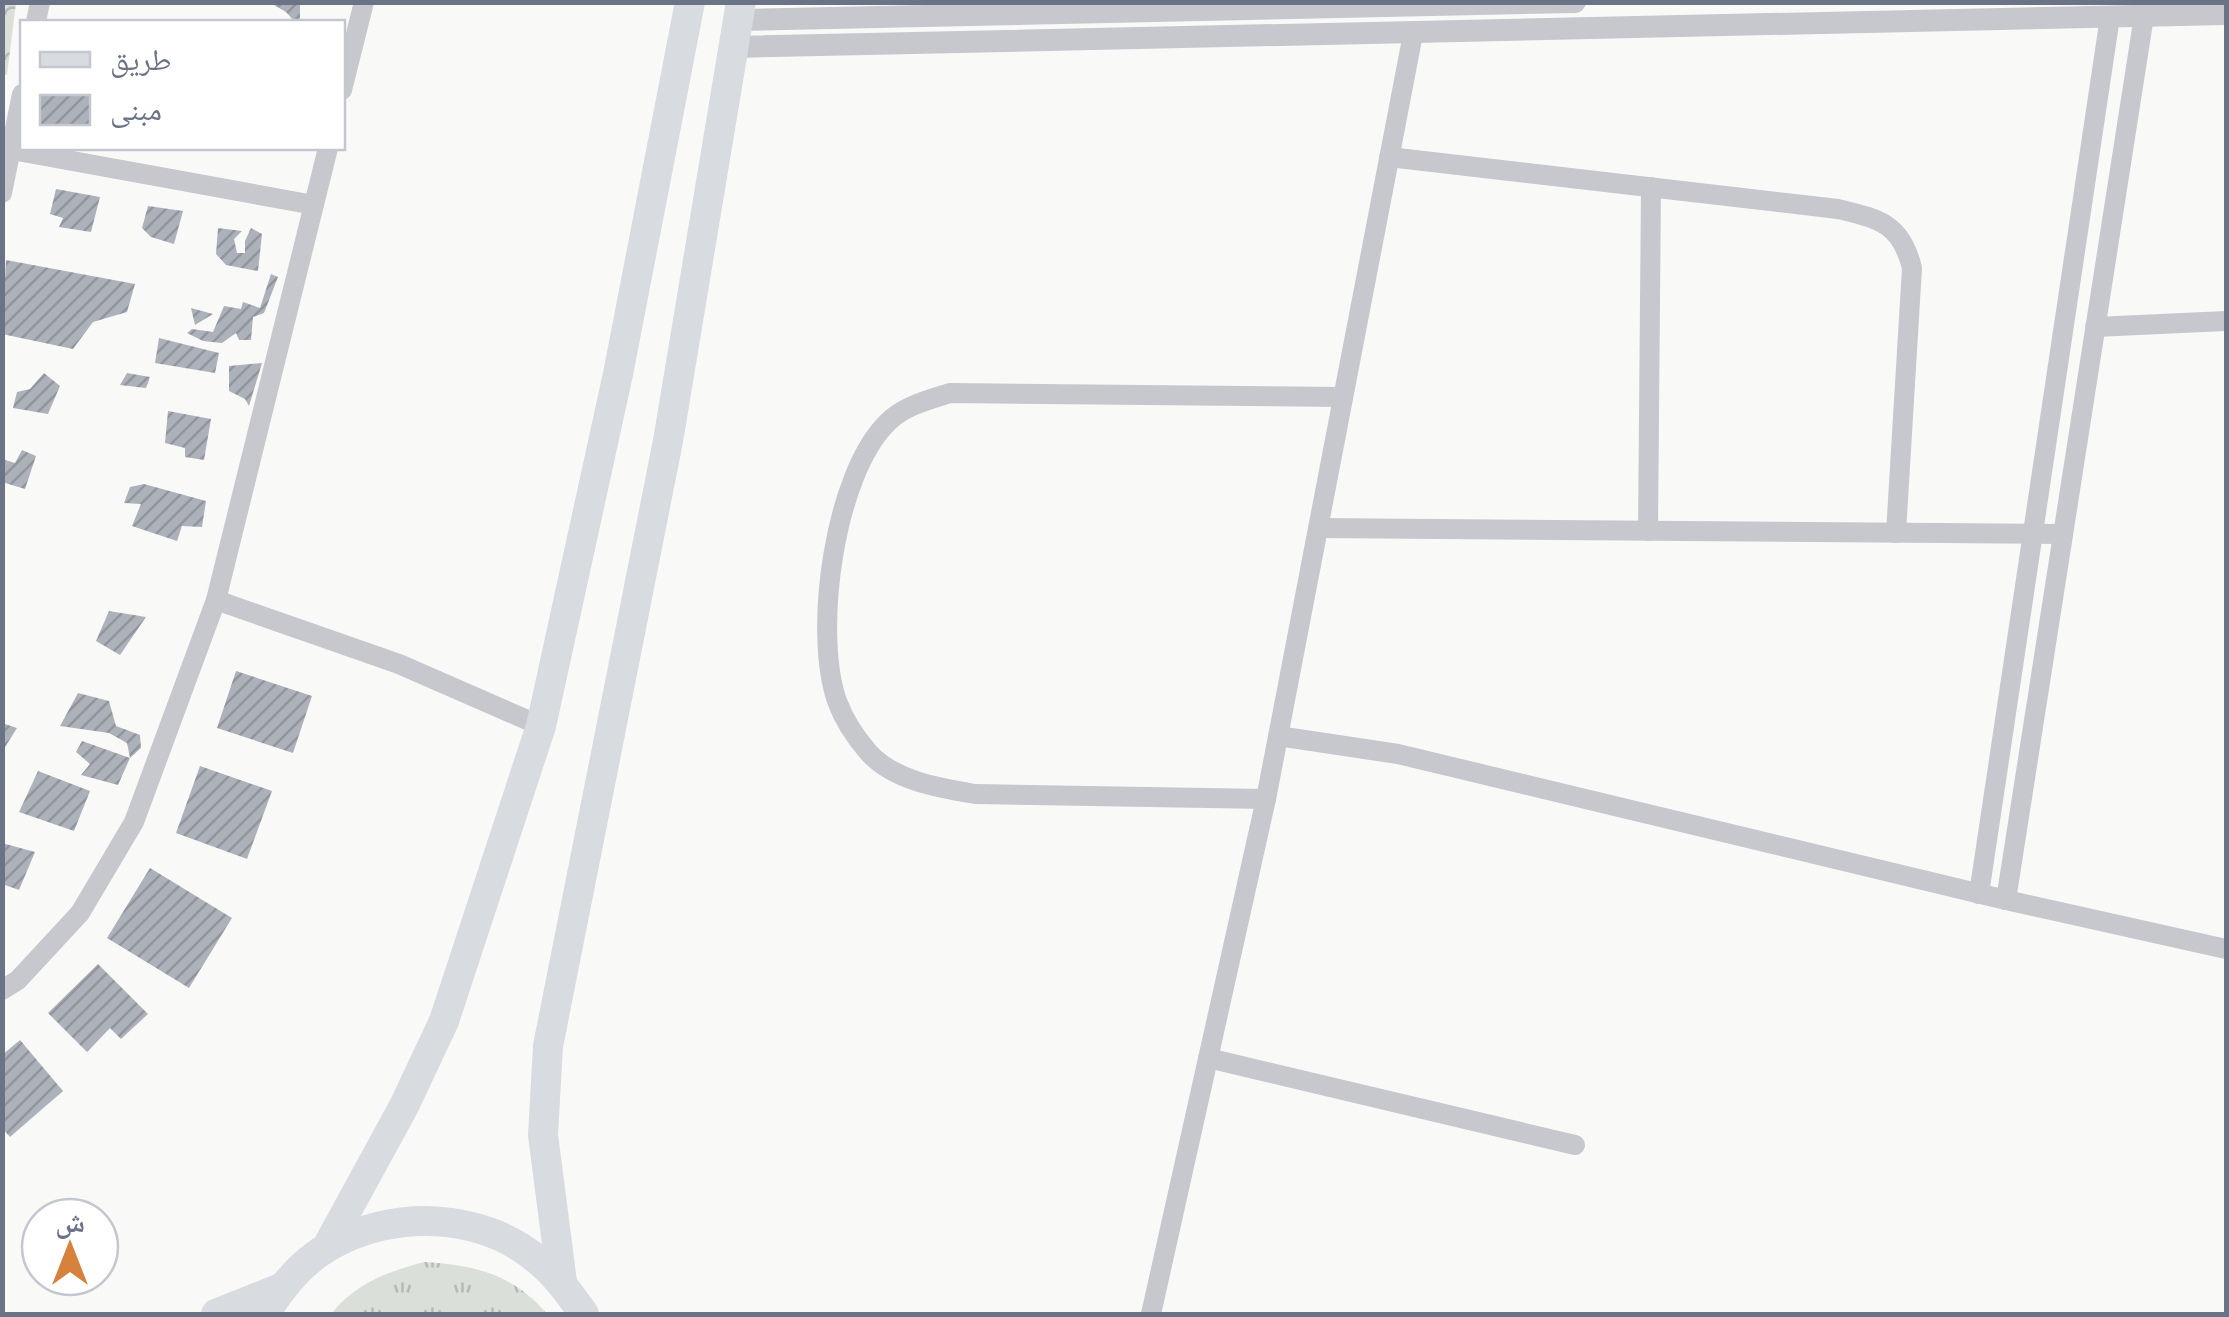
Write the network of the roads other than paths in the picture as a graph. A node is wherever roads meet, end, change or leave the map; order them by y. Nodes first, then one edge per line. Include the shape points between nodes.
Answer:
1 (364, 2) edge
2 (690, 2) edge
3 (1575, 2) edge
4 (1121, 7) edge
5 (2226, 14) edge
6 (2144, 16) junction
7 (2110, 17) junction
8 (737, 23) edge
9 (1413, 34) junction
10 (345, 78) edge
11 (20, 105) edge
12 (12, 150) junction
13 (328, 150) edge
14 (1389, 157) junction
15 (1651, 187) junction
16 (2, 193) edge
17 (314, 205) junction
18 (2226, 321) edge
19 (2095, 326) junction
20 (1343, 397) junction
21 (1318, 528) junction
22 (1648, 531) junction
23 (1896, 532) junction
24 (2033, 534) junction
25 (2063, 534) junction
26 (216, 600) junction
27 (541, 726) junction
28 (1278, 736) junction
29 (1266, 799) junction
30 (1979, 894) junction
31 (2006, 900) junction
32 (2226, 949) edge
33 (2, 990) edge
34 (1208, 1058) junction
35 (1576, 1145) dead end
36 (327, 1247) junction
37 (562, 1282) junction
38 (273, 1301) edge
39 (216, 1314) edge
40 (584, 1314) edge
41 (1151, 1314) edge

1 - 10 street
2 - 27 main road
3 - 4 street
4 - 8 street
5 - 6 street
6 - 7 street
6 - 19 street
7 - 9 street
7 - 24 street
8 - 9 street
8 - 37 main road via 668,440 548,1046 542,1136
9 - 14 street
11 - 12 street
12 - 16 street
12 - 17 street
13 - 17 street
14 - 15 street
14 - 20 street
15 - 22 street
15 - 23 street via 1838,209 1896,230 1912,268
17 - 26 street
18 - 19 street
19 - 25 street
20 - 21 street
20 - 29 street via 950,393 890,420 866,449 836,542 828,594 836,697 872,756 902,775 975,794
21 - 22 street
21 - 28 street
22 - 23 street
23 - 24 street
24 - 25 street
24 - 30 street
25 - 31 street
26 - 27 street via 399,664
26 - 33 street via 134,822 80,913
27 - 36 main road via 444,1021
28 - 29 street
28 - 30 street via 1398,754
29 - 34 street
30 - 31 street
31 - 32 street
34 - 35 street
34 - 41 street
36 - 37 main road via 390,1222 455,1222 500,1236
36 - 38 main road
37 - 40 main road
38 - 39 main road

